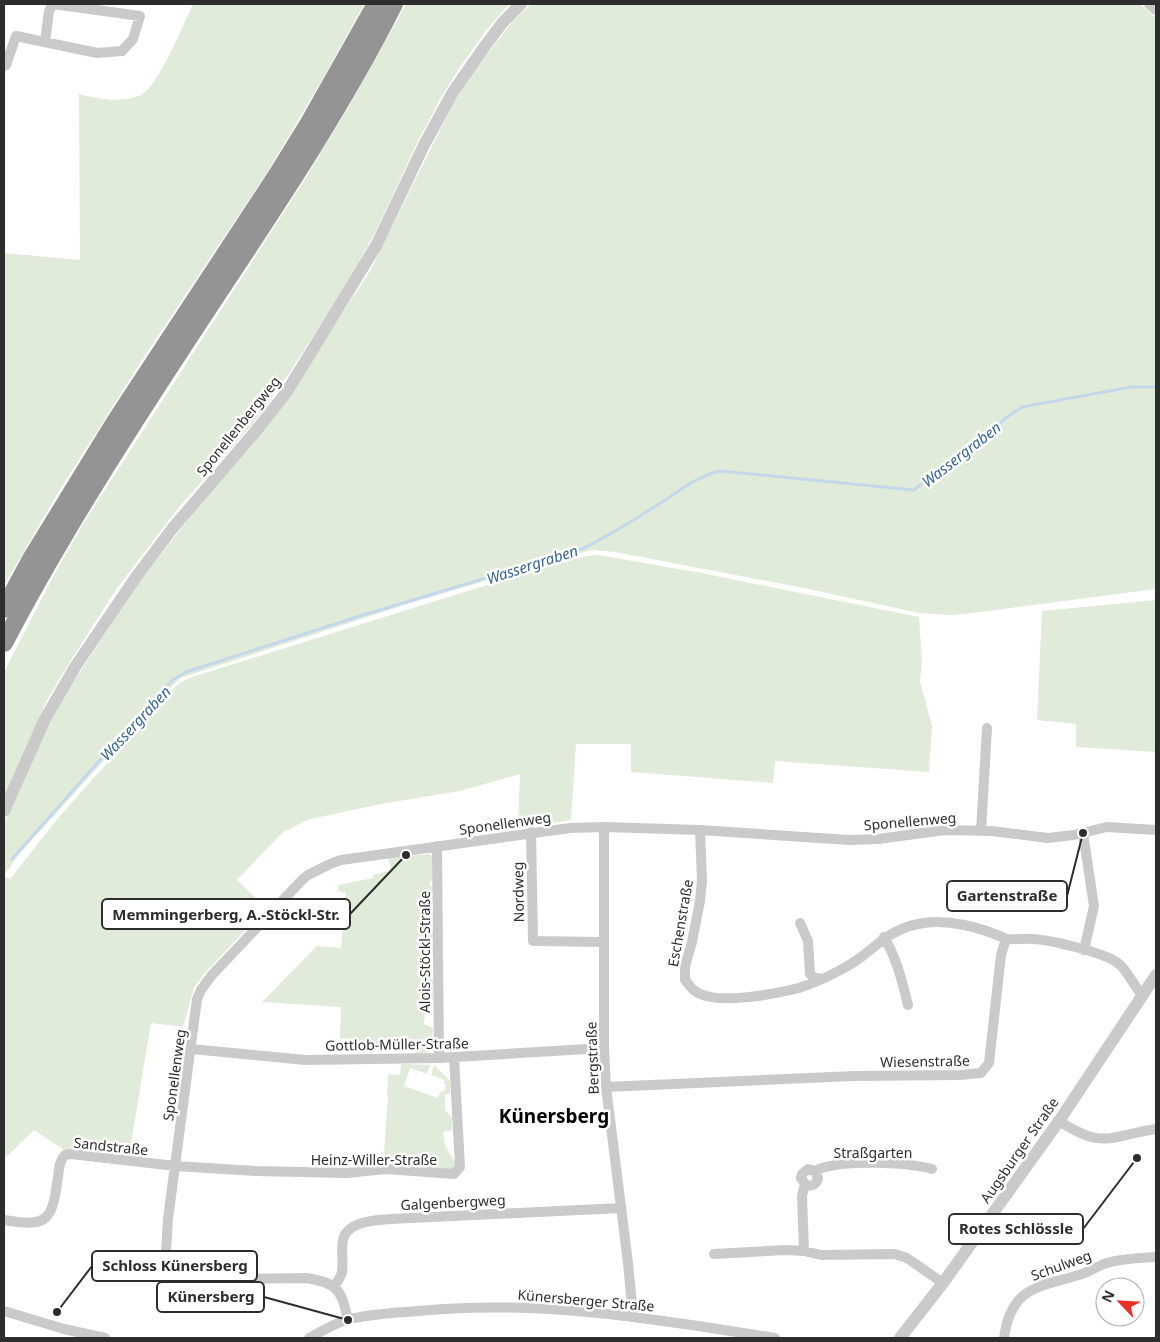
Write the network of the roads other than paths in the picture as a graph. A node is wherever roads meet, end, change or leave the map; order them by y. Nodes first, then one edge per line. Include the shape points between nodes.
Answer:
1 (376, 4) edge
2 (394, 4) edge
3 (521, 4) edge
4 (1150, 4) edge
5 (1156, 9) edge
6 (45, 42) junction
7 (4, 66) edge
8 (4, 609) edge
9 (4, 642) edge
10 (987, 728) dead end
11 (4, 811) edge
12 (604, 827) junction
13 (700, 830) junction
14 (1156, 830) edge
15 (981, 831) junction
16 (531, 832) junction
17 (1083, 833) junction
18 (437, 846) junction
19 (800, 923) dead end
20 (884, 937) junction
21 (1006, 939) junction
22 (604, 942) junction
23 (1084, 950) junction
24 (1156, 974) edge
25 (822, 979) junction
26 (1142, 995) junction
27 (908, 1005) dead end
28 (604, 1048) junction
29 (192, 1049) junction
30 (454, 1057) junction
31 (439, 1058) junction
32 (606, 1087) junction
33 (1059, 1121) junction
34 (1156, 1129) edge
35 (175, 1166) junction
36 (932, 1169) dead end
37 (621, 1208) junction
38 (4, 1220) edge
39 (804, 1251) junction
40 (714, 1254) dead end
41 (1156, 1257) edge
42 (943, 1283) junction
43 (334, 1286) junction
44 (4, 1311) edge
45 (633, 1316) junction
46 (348, 1320) junction
47 (105, 1338) edge
48 (309, 1338) edge
49 (775, 1338) edge
50 (900, 1338) edge
51 (1004, 1338) edge

1 - 8 highway via 309,123 110,430
2 - 9 highway via 300,169 86,498
3 - 11 street, Sponellenbergweg via 484,46 453,92 376,246 301,370 265,420 172,529 75,667 45,719
4 - 5 street
6 - 6 street via 97,53 122,51 133,39 140,16 53,4
6 - 7 street via 16,36
10 - 15 street
12 - 13 street, Sponellenweg
12 - 16 street, Sponellenweg
12 - 22 street, Bergstraße
13 - 15 street, Sponellenweg via 849,840 945,830
13 - 25 street, Eschenstraße via 700,901 685,966 685,980 694,991 729,998 800,988
14 - 17 street, Sponellenweg via 1107,828
15 - 17 street, Sponellenweg via 1048,838
16 - 18 street, Sponellenweg
16 - 22 street, Nordweg via 533,941
17 - 23 street via 1094,906
18 - 29 street, Sponellenweg via 341,860 308,875 201,990
18 - 31 street, Alois-Stöckl-Straße
19 - 25 street via 808,941 810,974
20 - 21 street, Eschenstraße via 929,922 983,929
20 - 25 street, Eschenstraße via 846,968
20 - 27 street via 893,951
21 - 23 street via 1034,939
21 - 32 street, Wiesenstraße via 1001,955 989,1063 981,1073
22 - 28 street, Bergstraße
23 - 26 street via 1118,962
24 - 26 street, Augsburger Straße
26 - 33 street, Augsburger Straße
28 - 30 street, Gottlob-Müller-Straße
28 - 32 street, Bergstraße
29 - 31 street, Gottlob-Müller-Straße via 305,1060
29 - 35 street, Sponellenweg
30 - 31 street, Gottlob-Müller-Straße
30 - 35 street, Heinz-Willer-Straße via 460,1167 454,1174 386,1170 347,1173 256,1171
32 - 37 street, Bergstraße
33 - 34 street via 1082,1134 1101,1139
33 - 42 street, Augsburger Straße
35 - 38 street, Sandstraße via 65,1155 60,1164 54,1206 47,1217 25,1223
35 - 43 street, Sponellenweg via 165,1267 169,1277 174,1280 306,1278
36 - 39 street, Straßgarten via 907,1164 859,1164 826,1166 815,1171 818,1179 810,1186 805,1184 802,1196
37 - 43 street, Galgenbergweg via 391,1219 357,1224 344,1237 342,1272
37 - 45 street, Bergstraße
39 - 40 street
39 - 42 street via 821,1255 901,1255
41 - 51 street, Schulweg via 1104,1263 1082,1274 1035,1288 1015,1305
42 - 50 street, Augsburger Straße
43 - 46 street via 344,1302
44 - 47 street
45 - 46 street, Künersberger Straße via 549,1308 493,1307 431,1310
45 - 49 street, Künersberger Straße
46 - 48 street, Künersberger Straße

